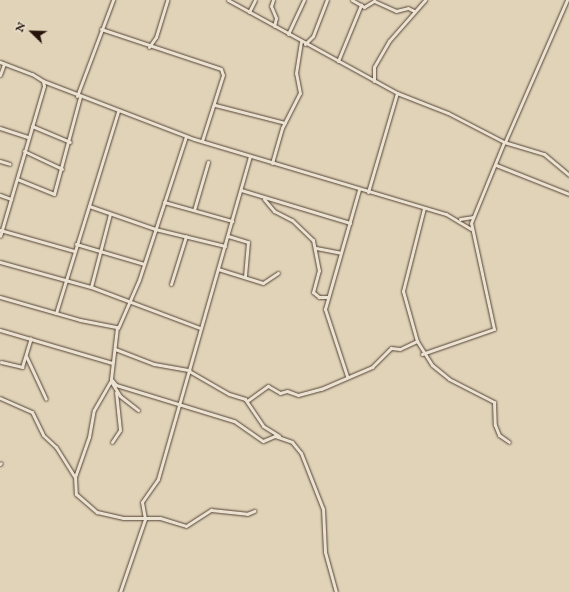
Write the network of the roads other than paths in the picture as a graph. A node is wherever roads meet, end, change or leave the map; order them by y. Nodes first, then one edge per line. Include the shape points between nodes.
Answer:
1 (113, 0) edge
2 (167, 0) edge
3 (228, 0) edge
4 (255, 0) edge
5 (273, 0) edge
6 (304, 0) edge
7 (327, 0) edge
8 (352, 0) edge
9 (425, 0) edge
10 (567, 0) edge
11 (361, 5) junction
12 (414, 11) junction
13 (249, 12) junction
14 (274, 26) junction
15 (101, 29) junction
16 (288, 34) junction
17 (301, 42) junction
18 (305, 44) junction
19 (149, 47) junction
20 (338, 61) junction
21 (2, 63) edge
22 (0, 75) edge
23 (43, 81) junction
24 (374, 81) junction
25 (397, 93) junction
26 (78, 96) junction
27 (215, 105) junction
28 (118, 111) junction
29 (285, 123) junction
30 (32, 126) junction
31 (0, 128) edge
32 (186, 136) junction
33 (28, 137) junction
34 (202, 141) junction
35 (70, 142) junction
36 (504, 142) junction
37 (24, 151) junction
38 (250, 157) junction
39 (0, 161) edge
40 (208, 162) dead end
41 (272, 163) junction
42 (10, 164) dead end
43 (496, 165) junction
44 (62, 169) junction
45 (569, 175) edge
46 (17, 179) junction
47 (241, 190) junction
48 (359, 190) junction
49 (368, 192) junction
50 (569, 194) edge
51 (0, 195) edge
52 (11, 199) junction
53 (264, 199) junction
54 (164, 202) junction
55 (89, 206) junction
56 (424, 208) junction
57 (194, 210) junction
58 (110, 214) junction
59 (472, 217) junction
60 (459, 219) junction
61 (232, 221) junction
62 (350, 223) junction
63 (155, 229) junction
64 (470, 229) junction
65 (1, 230) edge
66 (0, 236) edge
67 (186, 236) junction
68 (228, 236) junction
69 (76, 244) junction
70 (225, 246) junction
71 (316, 248) junction
72 (74, 251) junction
73 (101, 252) junction
74 (341, 253) junction
75 (0, 262) edge
76 (144, 264) junction
77 (218, 269) junction
78 (278, 273) dead end
79 (246, 278) junction
80 (67, 280) junction
81 (171, 284) dead end
82 (91, 287) junction
83 (0, 297) edge
84 (328, 297) junction
85 (128, 300) junction
86 (56, 313) junction
87 (118, 328) junction
88 (200, 328) junction
89 (0, 330) edge
90 (31, 338) junction
91 (418, 341) junction
92 (115, 349) junction
93 (422, 354) junction
94 (26, 356) junction
95 (1, 362) edge
96 (112, 363) junction
97 (189, 370) junction
98 (347, 376) junction
99 (112, 381) junction
100 (116, 392) junction
101 (0, 398) edge
102 (46, 399) dead end
103 (247, 401) junction
104 (178, 404) junction
105 (138, 410) dead end
106 (281, 437) junction
107 (112, 442) dead end
108 (509, 442) dead end
109 (75, 477) junction
110 (254, 511) dead end
111 (145, 518) junction
112 (120, 592) edge
113 (336, 592) edge

1 - 15 street
2 - 19 street via 156,37
3 - 13 street
4 - 13 street
5 - 14 street via 271,6 276,18
6 - 16 street
7 - 18 street via 313,36
8 - 11 street
9 - 12 street
10 - 36 street
11 - 12 street via 368,6 374,0 396,11 408,8
11 - 20 street
12 - 24 street via 374,67
13 - 14 street
14 - 16 street
15 - 19 street
15 - 26 street
16 - 17 street
17 - 18 street
17 - 29 street via 296,73 300,94
18 - 20 street
19 - 27 street via 221,69 223,75
20 - 24 street
21 - 22 street
21 - 23 street
23 - 26 street
23 - 30 street
24 - 25 street
25 - 36 street via 448,113
25 - 49 street
26 - 28 street
26 - 35 street
27 - 29 street
27 - 34 street
28 - 32 street
28 - 55 street
29 - 41 street
30 - 33 street
30 - 35 street
31 - 33 street
32 - 34 street
32 - 54 street
33 - 37 street
34 - 38 street
35 - 44 street
36 - 43 street
36 - 45 street via 544,154
37 - 44 street
37 - 46 street
38 - 41 street
38 - 47 street
39 - 42 street
40 - 57 street
41 - 48 street
43 - 50 street
43 - 59 street
44 - 46 street via 51,196
46 - 52 street
47 - 53 street
47 - 61 street
48 - 49 street
48 - 62 street
49 - 56 street
51 - 52 street
52 - 65 street
53 - 62 street
53 - 71 street via 274,211 304,231
54 - 57 street
54 - 63 street
55 - 58 street
55 - 69 street
56 - 60 street
56 - 91 street via 403,291
57 - 61 street
58 - 63 street
58 - 73 street
59 - 60 street
59 - 64 street
60 - 64 street
61 - 68 street
62 - 74 street
63 - 67 street
63 - 76 street
64 - 93 street via 480,252 494,329
65 - 66 street
65 - 72 street
67 - 70 street
67 - 81 street
68 - 70 street
68 - 79 street via 248,242
69 - 72 street
69 - 73 street
70 - 77 street
71 - 74 street
71 - 84 street via 319,270 313,292 318,297
72 - 80 street
73 - 76 street
73 - 82 street
74 - 84 street
75 - 80 street
76 - 85 street
77 - 79 street
77 - 88 street
78 - 79 street via 264,283
80 - 82 street
80 - 86 street
82 - 85 street
83 - 86 street
84 - 98 street via 325,309
85 - 87 street
85 - 88 street
86 - 87 street
87 - 92 street
88 - 97 street
89 - 90 street
90 - 94 street
90 - 96 street
91 - 93 street
91 - 98 street via 400,349 391,348 379,363
92 - 96 street
92 - 97 street via 154,364
93 - 108 street via 449,379 494,402 495,425 499,435
94 - 95 street via 20,368
94 - 102 street via 38,389
96 - 99 street
97 - 103 street
97 - 104 street
98 - 103 street via 298,395 287,391 280,393 268,386
99 - 100 street
99 - 104 street
99 - 109 street via 104,388 94,410 89,437
100 - 105 street
100 - 107 street via 120,430
101 - 109 street via 30,410 43,435 56,447
103 - 106 street via 263,426
104 - 106 street via 234,421 263,441
104 - 111 street via 158,479 142,502
106 - 113 street via 302,453 322,509 325,552
109 - 111 street via 76,494 89,507 114,517
110 - 111 street via 247,514 211,510 186,526 160,518
111 - 112 street

